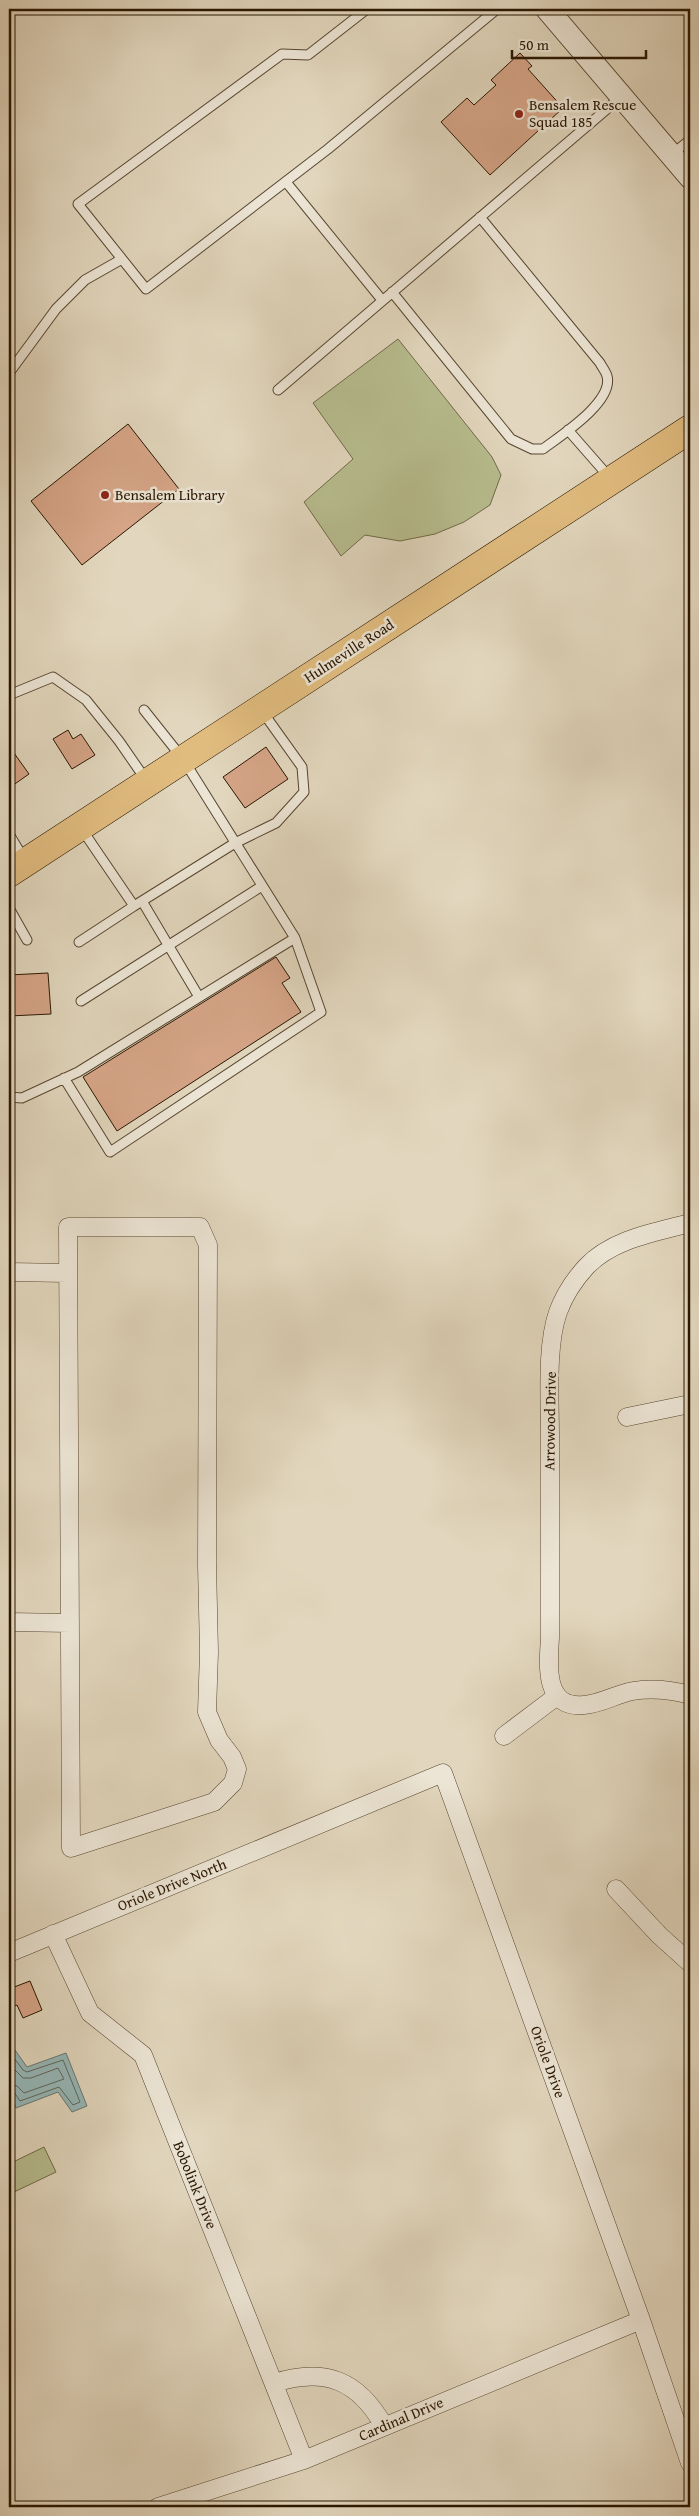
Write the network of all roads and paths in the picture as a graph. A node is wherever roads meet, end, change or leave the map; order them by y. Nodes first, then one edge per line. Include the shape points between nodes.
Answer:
1 (367, 9) edge
2 (498, 9) edge
3 (547, 9) edge
4 (621, 97) junction
5 (690, 140) edge
6 (671, 155) junction
7 (690, 177) edge
8 (286, 182) junction
9 (480, 217) junction
10 (122, 259) junction
11 (392, 292) junction
12 (382, 300) junction
13 (9, 373) edge
14 (278, 390) dead end
15 (568, 430) junction
16 (690, 430) edge
17 (611, 480) junction
18 (9, 695) edge
19 (261, 708) junction
20 (144, 710) dead end
21 (183, 760) junction
22 (147, 783) junction
23 (80, 826) junction
24 (9, 834) edge
25 (235, 843) junction
26 (17, 868) edge
27 (262, 886) junction
28 (138, 904) junction
29 (9, 908) edge
30 (295, 938) junction
31 (27, 940) dead end
32 (78, 942) dead end
33 (168, 946) junction
34 (199, 997) junction
35 (81, 1001) dead end
36 (64, 1078) junction
37 (9, 1097) edge
38 (690, 1223) edge
39 (9, 1272) edge
40 (67, 1273) junction
41 (690, 1404) edge
42 (627, 1417) dead end
43 (9, 1622) edge
44 (70, 1623) junction
45 (690, 1695) edge
46 (558, 1696) junction
47 (504, 1736) dead end
48 (335, 1818) joint
49 (616, 1889) dead end
50 (53, 1934) junction
51 (9, 1953) edge
52 (690, 1963) edge
53 (641, 2320) junction
54 (274, 2383) junction
55 (384, 2426) junction
56 (304, 2460) junction
57 (690, 2463) edge
58 (166, 2506) edge

1 - 10 lane via 308,55 282,54 78,204
2 - 8 lane
3 - 4 street
4 - 6 street
4 - 9 lane
5 - 6 lane
6 - 7 street
8 - 10 lane via 146,289
8 - 12 lane
9 - 11 lane
9 - 15 lane via 600,363 607,377 608,387 601,400
10 - 13 lane via 85,280 56,309
11 - 12 lane
11 - 15 lane via 512,439 532,449 542,448
12 - 14 lane
15 - 17 lane
16 - 17 main road, Hulmeville Road
17 - 19 main road, Hulmeville Road
18 - 22 lane via 53,677 86,700 119,740
19 - 21 main road, Hulmeville Road
19 - 25 lane via 302,767 304,792 276,823
20 - 21 lane
21 - 22 main road, Hulmeville Road
21 - 25 lane
22 - 23 main road, Hulmeville Road
23 - 26 main road, Hulmeville Road
23 - 28 lane
24 - 26 lane
25 - 27 lane
25 - 28 lane
27 - 30 lane
27 - 33 lane
28 - 32 lane
28 - 33 lane
29 - 31 lane
30 - 34 lane
30 - 36 lane via 321,1012 110,1152
33 - 34 lane
33 - 35 lane
34 - 36 lane
36 - 37 lane via 22,1098
38 - 46 street, Arrowood Drive via 622,1243 600,1255 570,1288 558,1311 553,1333 550,1389 548,1658 549,1680
39 - 40 street
40 - 44 street
40 - 44 street via 68,1227 200,1226 208,1245 207,1712 237,1769 233,1783 214,1802 71,1848
41 - 42 street
43 - 44 street
45 - 46 street via 655,1689 634,1691 585,1705 573,1705
46 - 47 street
48 - 50 street, Oriole Drive North
48 - 53 street, Oriole Drive via 443,1773
49 - 52 street
50 - 51 street, Oriole Drive North
50 - 54 street, Bobolink Drive via 90,2013 143,2055
53 - 55 street, Cardinal Drive
53 - 57 street, Oriole Drive
54 - 55 street via 307,2375 338,2381 358,2390
54 - 56 street, Bobolink Drive
55 - 56 street, Cardinal Drive
56 - 58 street, Cardinal Drive

